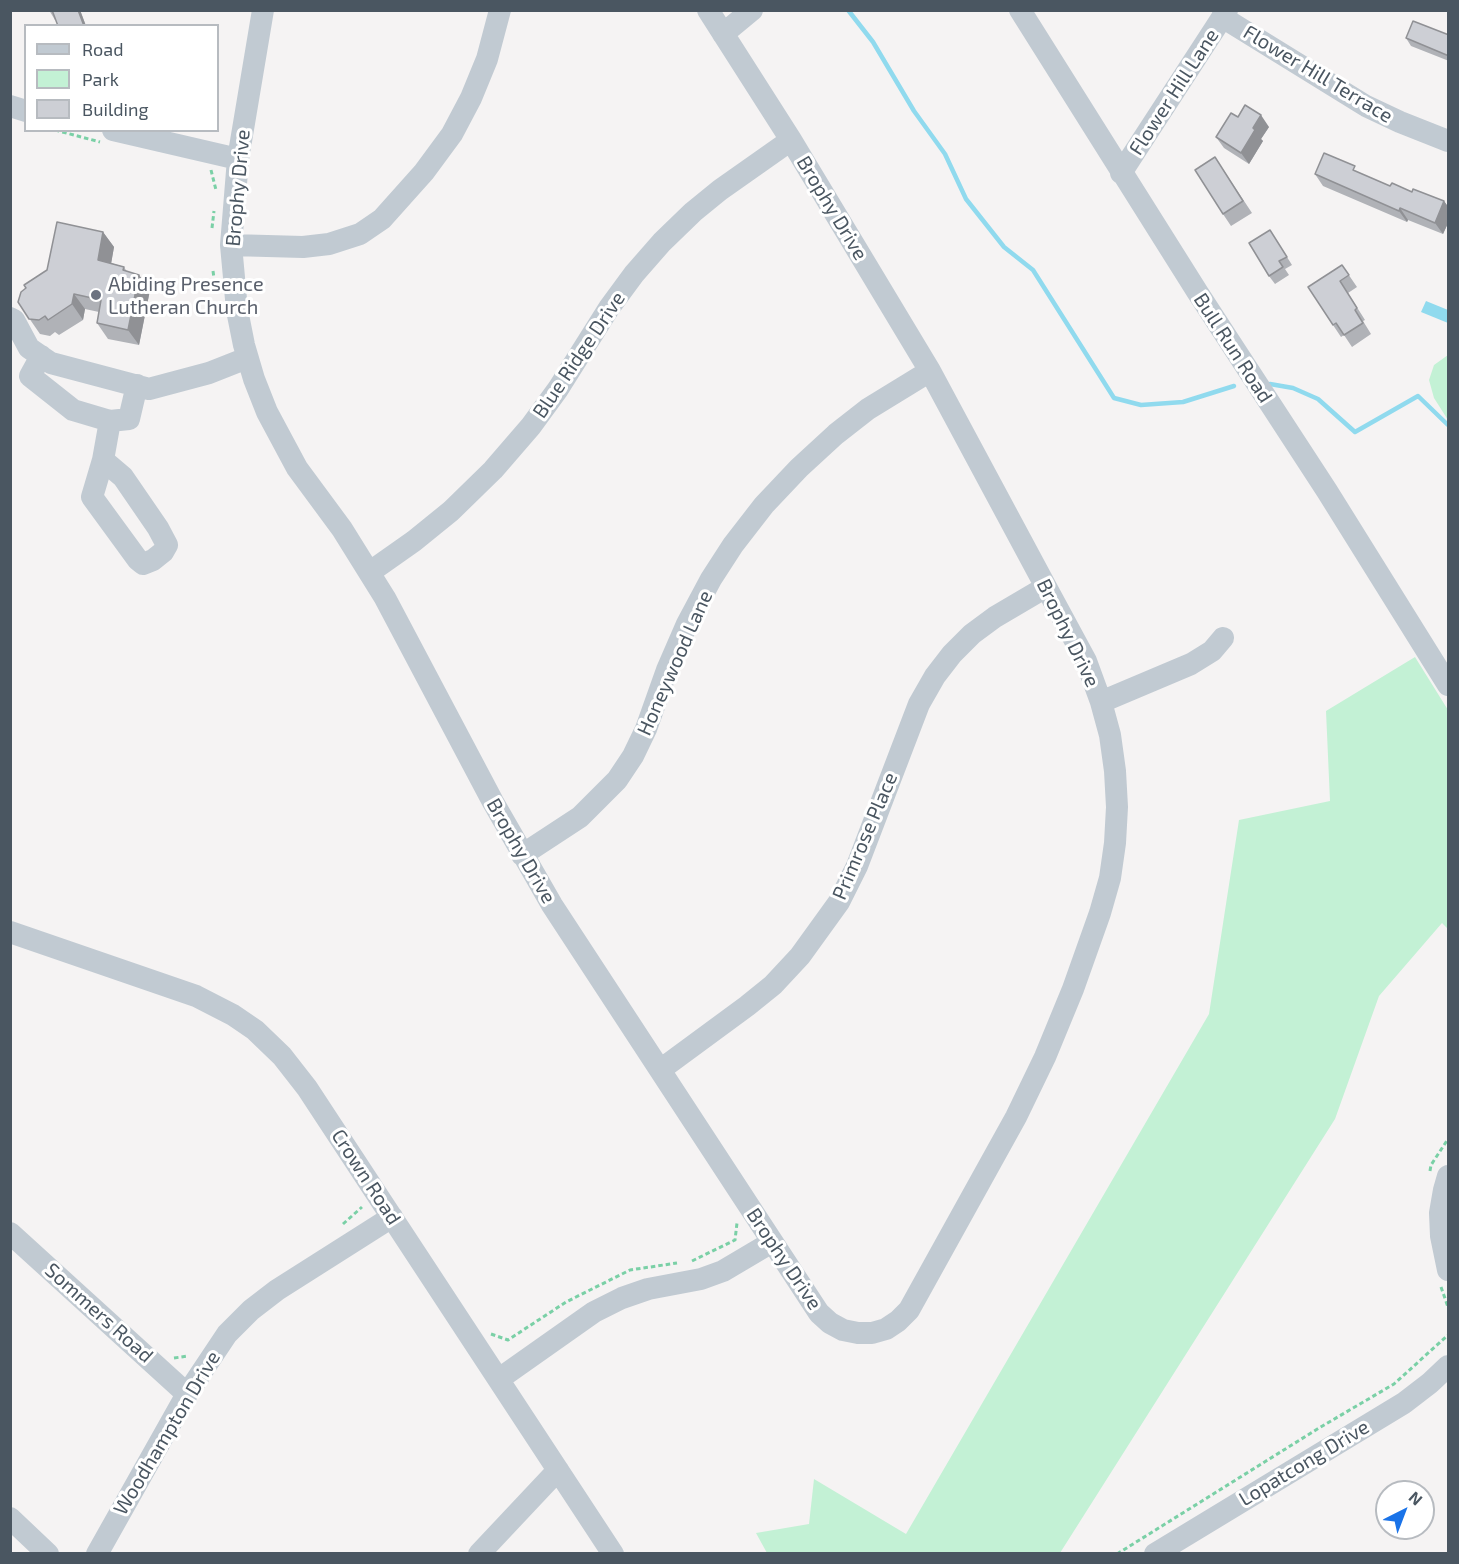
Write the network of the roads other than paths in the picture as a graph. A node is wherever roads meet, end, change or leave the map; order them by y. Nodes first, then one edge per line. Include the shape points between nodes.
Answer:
1 (263, 10) edge
2 (500, 10) edge
3 (708, 10) edge
4 (752, 10) edge
5 (1020, 10) edge
6 (1225, 14) edge
7 (723, 34) junction
8 (112, 137) edge
9 (791, 140) junction
10 (1449, 141) edge
11 (238, 159) junction
12 (1121, 173) junction
13 (231, 245) junction
14 (10, 318) edge
15 (41, 356) junction
16 (247, 358) junction
17 (930, 370) junction
18 (137, 385) junction
19 (110, 421) junction
20 (103, 460) dead end
21 (370, 572) junction
22 (1046, 587) junction
23 (1223, 638) dead end
24 (1449, 685) edge
25 (1101, 702) junction
26 (522, 855) junction
27 (10, 932) edge
28 (660, 1070) junction
29 (1449, 1176) edge
30 (392, 1217) junction
31 (10, 1233) edge
32 (772, 1242) junction
33 (1449, 1270) edge
34 (1449, 1366) edge
35 (499, 1379) junction
36 (187, 1394) junction
37 (558, 1470) junction
38 (10, 1518) edge
39 (48, 1554) edge
40 (97, 1554) edge
41 (479, 1554) edge
42 (613, 1554) edge
43 (1155, 1554) edge

1 - 11 street, Brophy Drive
2 - 13 street via 487,59 452,134 382,219 360,234 329,244
3 - 7 street, Brophy Drive
4 - 7 street
5 - 12 street, Bull Run Road
6 - 10 street, Flower Hill Terrace via 1366,106
6 - 12 street, Flower Hill Lane
7 - 9 street, Brophy Drive
8 - 11 street
9 - 17 street, Brophy Drive
9 - 21 street, Blue Ridge Drive via 720,190 662,242 609,308 552,399 493,471 414,541
11 - 13 street, Brophy Drive
12 - 24 street, Bull Run Road
13 - 16 street, Brophy Drive via 237,310
14 - 15 street via 29,348
15 - 18 street via 51,363
15 - 19 street via 30,376 73,410
16 - 18 street via 149,389
16 - 21 street, Brophy Drive via 282,444
17 - 22 street, Brophy Drive
17 - 26 street, Honeywood Lane via 836,434 764,505 717,571 687,624 646,729 617,780 580,817
18 - 19 street via 129,419
19 - 20 street
21 - 26 street, Brophy Drive
22 - 25 street, Brophy Drive via 1086,662
22 - 28 street, Primrose Place via 972,634 934,676 919,704 857,867 839,902 800,956 747,1006
23 - 25 street via 1212,651 1191,664
25 - 32 street, Brophy Drive via 1116,771 1117,807 1110,878 1100,913 1045,1057 909,1310 886,1329 872,1333 843,1330 819,1313
26 - 28 street, Brophy Drive
27 - 30 street, Crown Road via 196,996 255,1030 308,1088
28 - 32 street, Brophy Drive
29 - 33 street via 1440,1213
30 - 35 street, Crown Road
30 - 36 street, Woodhampton Drive via 251,1310 227,1334
31 - 36 street, Sommers Road
32 - 35 street via 723,1271 648,1289 594,1312
34 - 43 street, Lopatcong Drive via 1404,1403
35 - 37 street, Crown Road
36 - 40 street, Woodhampton Drive
37 - 41 street
37 - 42 street, Crown Road
38 - 39 street

